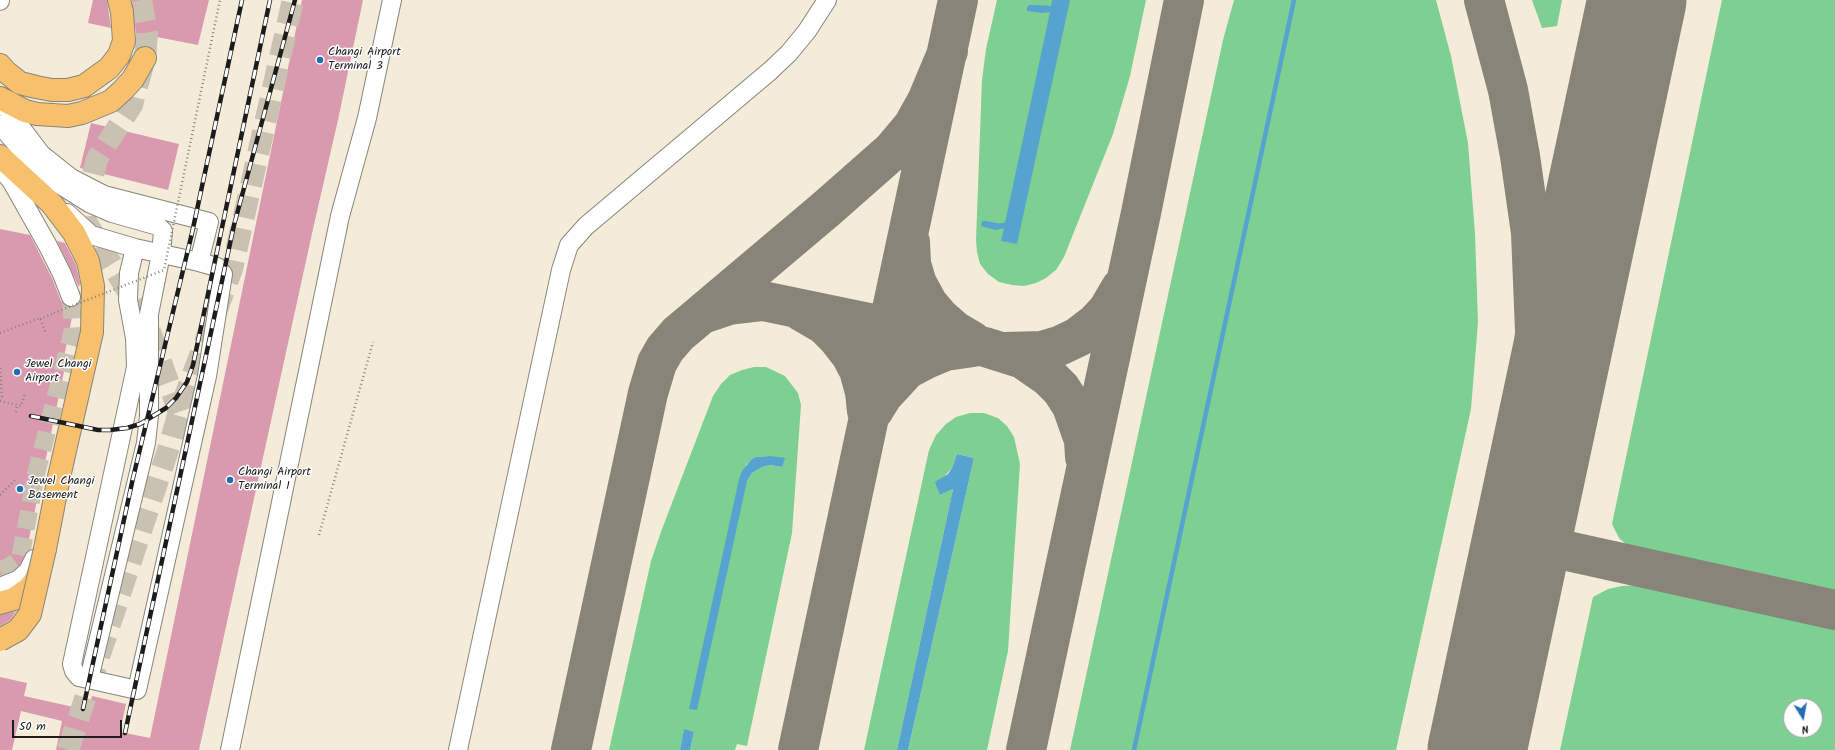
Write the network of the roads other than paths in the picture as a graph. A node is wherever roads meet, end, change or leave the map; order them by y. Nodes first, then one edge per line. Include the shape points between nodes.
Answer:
1 (119, 0) edge
2 (392, 0) edge
3 (827, 0) edge
4 (146, 58) dead end
5 (0, 65) edge
6 (0, 99) edge
7 (0, 125) edge
8 (0, 156) edge
9 (0, 167) edge
10 (52, 204) junction
11 (135, 248) junction
12 (161, 254) junction
13 (200, 262) junction
14 (70, 297) tunnel mouth
15 (43, 558) junction
16 (0, 586) edge
17 (0, 603) edge
18 (0, 640) edge
19 (0, 650) edge
20 (89, 679) junction
21 (230, 750) edge
22 (458, 750) edge

1 - 5 main road via 124,41 119,55 109,68 84,86 52,90 20,83
2 - 21 lane via 367,118 340,216
3 - 22 lane via 789,53 586,226 569,245 559,278
4 - 6 main road via 133,79 111,101 82,113 68,116 37,114 24,111
6 - 13 lane via 41,154 71,178 104,195 209,222
7 - 12 lane via 26,155 59,184 89,203 158,226 162,230 163,238
8 - 10 main road
9 - 14 lane via 12,182 48,246
10 - 11 lane via 58,204 91,235
10 - 15 main road via 74,233 88,261 93,286 92,332
11 - 12 lane
11 - 20 lane via 129,273 128,300 135,338 136,367 72,664 79,677
12 - 13 lane
12 - 20 lane via 149,314 149,416 146,443
13 - 20 lane via 217,267 223,274 207,376 137,690
15 - 17 main road, bridge via 35,581 28,589 14,599
15 - 18 main road, bridge via 30,614 18,630
16 - 19 lane via 18,580 28,571 34,559 47,562 32,627 12,644

